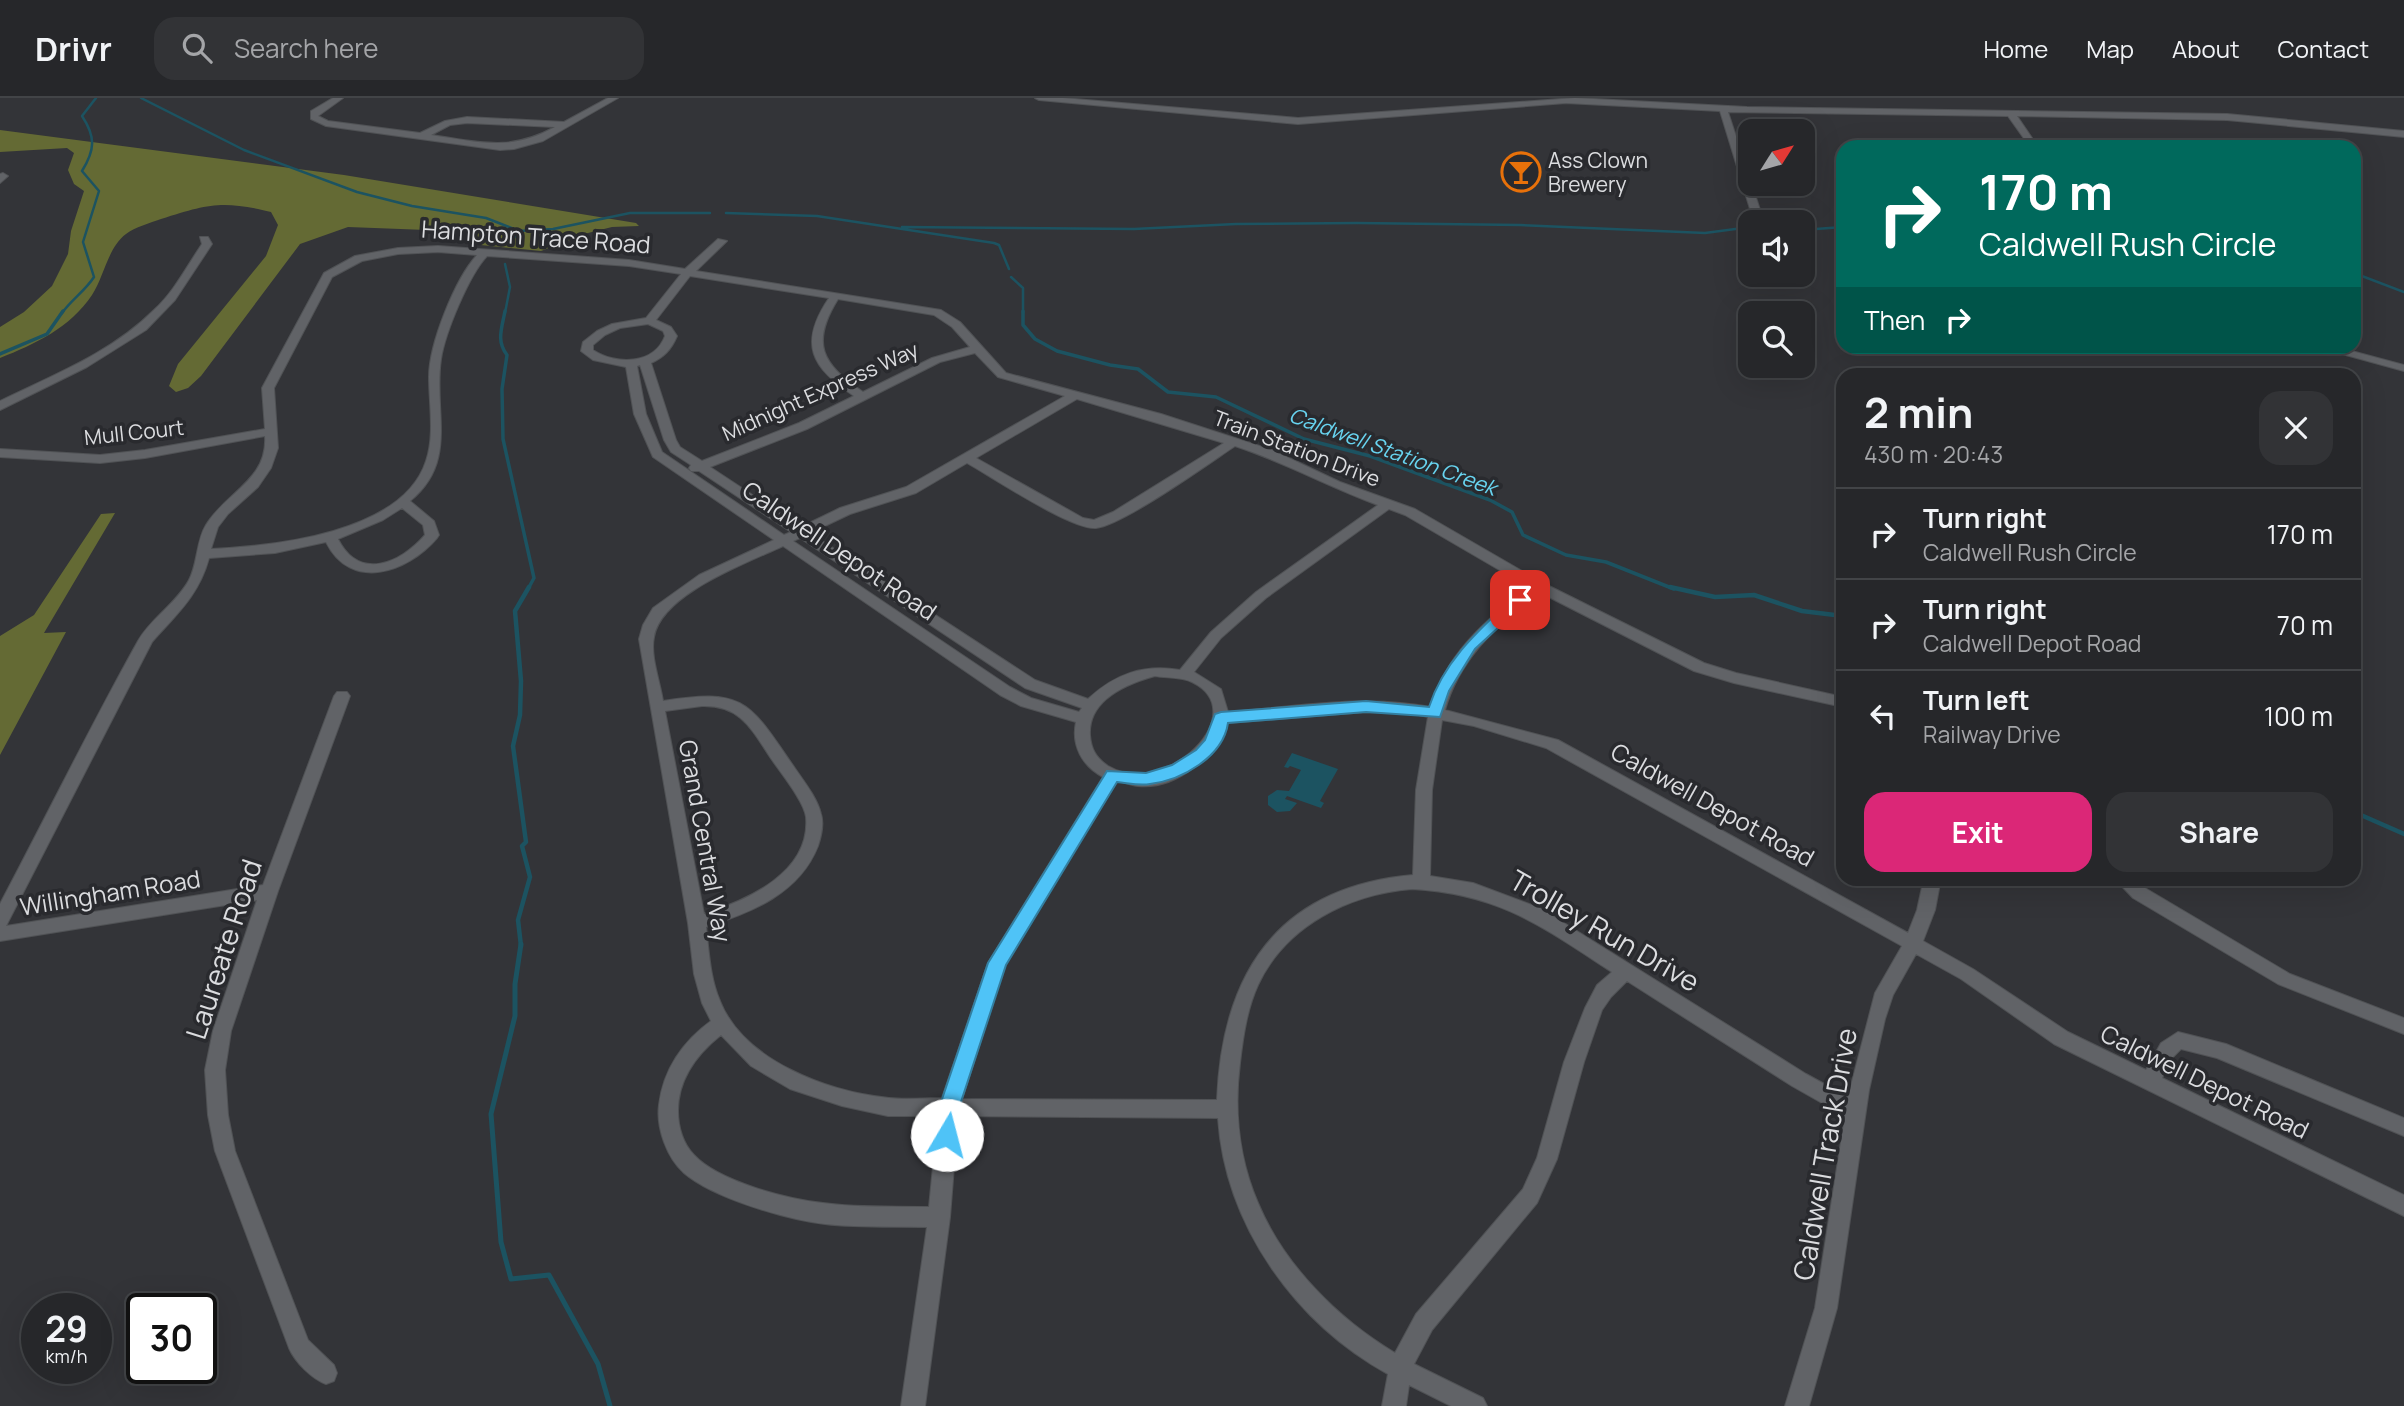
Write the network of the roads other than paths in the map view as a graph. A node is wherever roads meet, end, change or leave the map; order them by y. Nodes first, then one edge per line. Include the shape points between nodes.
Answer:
1 (339, 98) edge
2 (614, 98) edge
3 (1039, 98) edge
4 (1723, 108) junction
5 (2011, 114) junction
6 (565, 125) junction
7 (2404, 134) edge
8 (422, 136) junction
9 (2029, 140) edge
10 (1755, 210) edge
11 (204, 239) dead end
12 (722, 241) dead end
13 (484, 253) junction
14 (688, 272) junction
15 (836, 295) junction
16 (649, 321) junction
17 (976, 349) junction
18 (2349, 354) edge
19 (637, 362) junction
20 (2404, 368) edge
21 (1075, 395) junction
22 (862, 396) junction
23 (0, 406) edge
24 (272, 431) junction
25 (1234, 442) junction
26 (0, 453) edge
27 (969, 459) junction
28 (702, 465) junction
29 (682, 473) junction
30 (402, 501) junction
31 (1387, 503) junction
32 (802, 533) junction
33 (330, 537) junction
34 (785, 541) junction
35 (203, 554) junction
36 (1536, 585) junction
37 (1185, 673) junction
38 (342, 696) dead end
39 (1836, 700) edge
40 (658, 707) junction
41 (1087, 712) junction
42 (1435, 713) junction
43 (1221, 718) junction
44 (1112, 775) junction
45 (1421, 881) junction
46 (1931, 886) edge
47 (2131, 886) edge
48 (269, 891) junction
49 (0, 922) edge
50 (697, 923) junction
51 (0, 934) edge
52 (1913, 943) junction
53 (1625, 971) junction
54 (723, 1023) junction
55 (2404, 1026) edge
56 (2151, 1083) junction
57 (949, 1108) junction
58 (1225, 1109) junction
59 (1856, 1112) junction
60 (2404, 1127) edge
61 (2404, 1206) edge
62 (939, 1217) junction
63 (1400, 1368) junction
64 (326, 1373) dead end
65 (913, 1406) edge
66 (1394, 1406) edge
67 (1475, 1406) edge
68 (1797, 1406) edge

1 - 8 street via 320,108 314,117 326,123
2 - 6 street
3 - 4 street via 1298,121 1551,100
4 - 5 street
4 - 10 street
5 - 7 street via 2239,118
5 - 9 street
6 - 8 street via 467,120
6 - 8 street via 514,146
11 - 23 street via 207,244 167,303 136,332
12 - 14 street
13 - 14 street, Hampton Trace Road
13 - 24 street, Hampton Trace Road via 438,249 389,252 359,258 328,275 268,388
13 - 30 street via 467,269 435,360 433,459 426,477
14 - 15 street, Train Station Drive
14 - 16 street
15 - 17 street, Train Station Drive via 937,312 957,324
15 - 22 street via 820,317 817,349 826,368
16 - 19 street via 667,329 670,344
16 - 19 street via 620,324 587,344 587,351 606,363
17 - 21 street, Train Station Drive via 1002,374
17 - 22 street, Midnight Express Way via 936,360
18 - 20 street
19 - 28 street, Caldwell Depot Road via 675,449
19 - 29 street, Caldwell Depot Road via 640,414 650,442 657,454
21 - 25 street, Train Station Drive
21 - 27 street, Grand Central Way
22 - 28 street, Midnight Express Way via 803,426
24 - 26 street, Mull Court via 100,459
24 - 35 street, Hampton Trace Road via 265,468 211,527
25 - 27 street via 1118,515 1095,524 1079,521
25 - 31 street, Train Station Drive
27 - 32 street, Grand Central Way via 911,491 845,511
28 - 29 street, Midnight Express Way
28 - 32 street, Caldwell Depot Road
29 - 34 street, Caldwell Depot Road
30 - 33 street
30 - 33 street via 429,524 432,536 407,558 357,567 342,559
31 - 36 street, Train Station Drive
31 - 37 street via 1261,595 1216,635
32 - 34 street, Grand Central Way
32 - 41 street, Caldwell Depot Road via 1030,684
33 - 35 street via 287,547
34 - 40 street, Grand Central Way via 704,578 658,611 646,639
34 - 41 street, Caldwell Depot Road via 1005,691 1026,702
35 - 49 street, Hampton Trace Road via 196,580 146,639 129,668
36 - 39 street, Train Station Drive via 1699,667
36 - 42 street via 1470,646 1442,691
37 - 41 street via 1155,671 1135,676 1112,688
37 - 43 street via 1195,675 1216,695
38 - 48 street, Laureate Road
40 - 50 street, Grand Central Way
40 - 50 street via 702,699 741,708 765,736 814,816 811,844 793,876 749,904
41 - 44 street via 1081,729 1085,750
42 - 43 street, Caldwell Depot Road via 1366,707
42 - 45 street
42 - 52 street, Caldwell Depot Road via 1552,744
43 - 44 street via 1211,744 1178,769 1146,779
44 - 57 street via 997,963
45 - 53 street, Trolley Run Drive via 1500,897
45 - 58 street, Trolley Run Drive via 1340,896 1313,911 1264,957 1248,988 1236,1028
46 - 52 street, Caldwell Track Drive
47 - 55 street via 2284,979
48 - 51 street, Willingham Road
48 - 64 street, Laureate Road via 222,1031 215,1070 218,1115 225,1151 300,1348
50 - 54 street, Grand Central Way via 711,1004
52 - 56 street, Caldwell Depot Road via 2061,1038
52 - 59 street, Caldwell Track Drive via 1884,993
53 - 59 street, Trolley Run Drive
53 - 63 street via 1594,1007 1547,1159 1530,1196 1424,1322
54 - 57 street, Grand Central Way via 737,1044 760,1064 790,1081 888,1107
54 - 62 street via 688,1052 671,1092 671,1131 691,1166 714,1180 804,1210
56 - 60 street via 2158,1061 2178,1040 2219,1050
56 - 61 street, Caldwell Depot Road
57 - 58 street, Grand Central Way
57 - 62 street
58 - 63 street, Trolley Run Drive via 1245,1202 1275,1255 1324,1312 1362,1345
59 - 68 street, Caldwell Track Drive via 1826,1308
62 - 65 street
63 - 66 street
63 - 67 street, Trolley Run Drive

